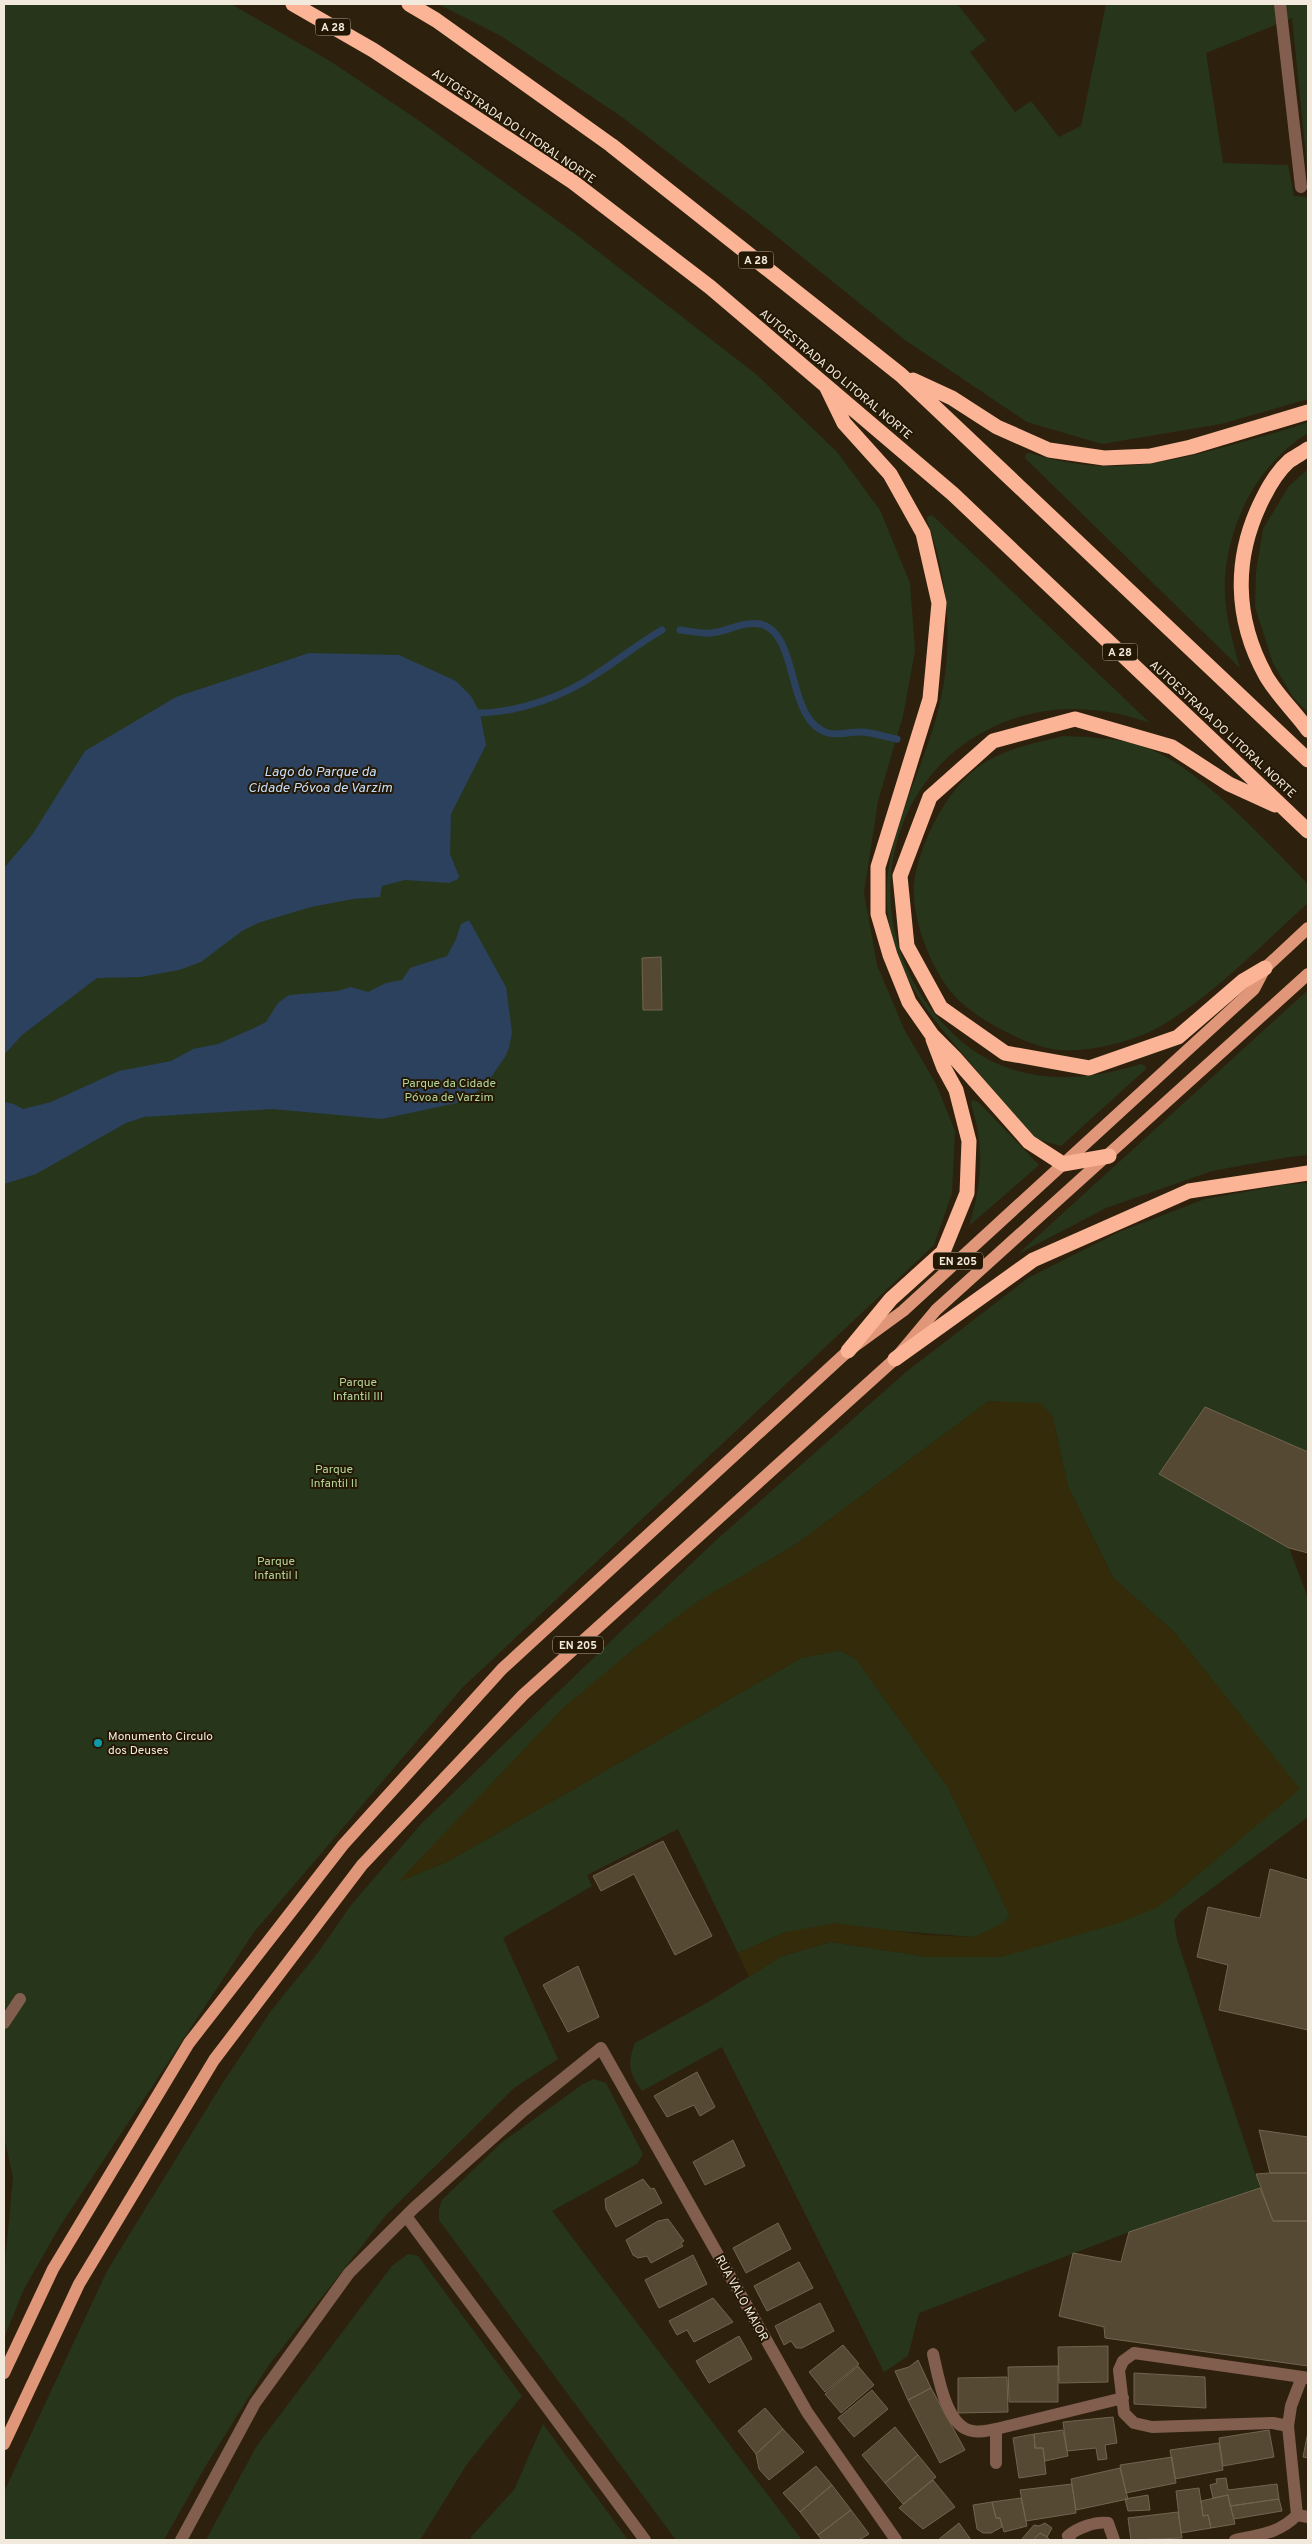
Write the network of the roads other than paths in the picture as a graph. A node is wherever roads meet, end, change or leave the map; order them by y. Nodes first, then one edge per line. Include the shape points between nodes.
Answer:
1 (293, 4) edge
2 (409, 4) edge
3 (1280, 4) edge
4 (1301, 187) dead end
5 (901, 375) junction
6 (824, 382) junction
7 (1308, 412) edge
8 (1308, 449) edge
9 (1308, 730) edge
10 (1308, 760) edge
11 (1286, 810) junction
12 (1308, 831) edge
13 (1307, 930) edge
14 (1265, 968) junction
15 (1308, 974) edge
16 (932, 1035) junction
17 (1109, 1156) junction
18 (1063, 1164) junction
19 (1308, 1173) edge
20 (848, 1350) junction
21 (895, 1359) junction
22 (20, 1999) dead end
23 (4, 2024) edge
24 (406, 2216) junction
25 (932, 2354) dead end
26 (4, 2373) edge
27 (1305, 2378) edge
28 (1123, 2398) junction
29 (1288, 2426) junction
30 (996, 2429) junction
31 (4, 2444) edge
32 (996, 2463) dead end
33 (1303, 2516) edge
34 (181, 2540) edge
35 (645, 2540) edge
36 (896, 2540) edge
37 (1070, 2540) edge
38 (1114, 2540) edge
39 (1235, 2540) edge

1 - 6 highway, AUTOESTRADA DO LITORAL NORTE / A 28 via 373,50 573,182 710,286
2 - 5 highway, A 28 via 610,146
3 - 4 street
5 - 7 highway via 952,398 997,428 1049,450 1104,458 1150,456 1190,447
5 - 10 highway, A 28
6 - 11 highway, AUTOESTRADA DO LITORAL NORTE / A 28 via 953,494
6 - 16 highway via 844,424 890,474 923,533 938,603 930,699 878,867 878,914 890,955 910,1002
8 - 9 highway via 1288,462 1267,490 1254,517 1243,550 1240,598 1250,639 1267,677
11 - 12 highway, AUTOESTRADA DO LITORAL NORTE / A 28
11 - 14 highway via 1229,784 1172,747 1075,719 993,741 930,797 900,876 907,946 942,1008 1005,1053 1089,1068 1178,1037 1244,981
13 - 14 main road, EN 205
14 - 18 main road, EN 205 via 1254,989
15 - 17 main road, EN 205
16 - 18 highway via 1029,1142
16 - 20 highway via 956,1090 970,1141 967,1193 943,1252 891,1299
17 - 18 highway
17 - 21 main road, EN 205 via 936,1310
18 - 20 main road, EN 205 via 904,1311
19 - 21 highway via 1189,1191 1042,1256
20 - 26 main road, EN 205 via 502,1669 343,1845 189,2043 53,2269
21 - 31 main road, EN 205 via 523,1695 362,1865 214,2060 79,2284
22 - 23 street
24 - 34 street via 349,2273 255,2403
24 - 35 street
24 - 36 street, RUA VALO MAIOR via 522,2111 601,2048 807,2412
25 - 30 street via 946,2403 957,2422 972,2432
27 - 28 street via 1134,2353 1123,2361 1119,2370
27 - 29 street via 1291,2406
28 - 29 street via 1124,2413 1134,2423 1152,2427 1273,2423
28 - 30 street
29 - 33 street
30 - 32 street
33 - 39 street via 1271,2533
37 - 38 street via 1068,2536 1074,2530 1102,2522 1108,2523

